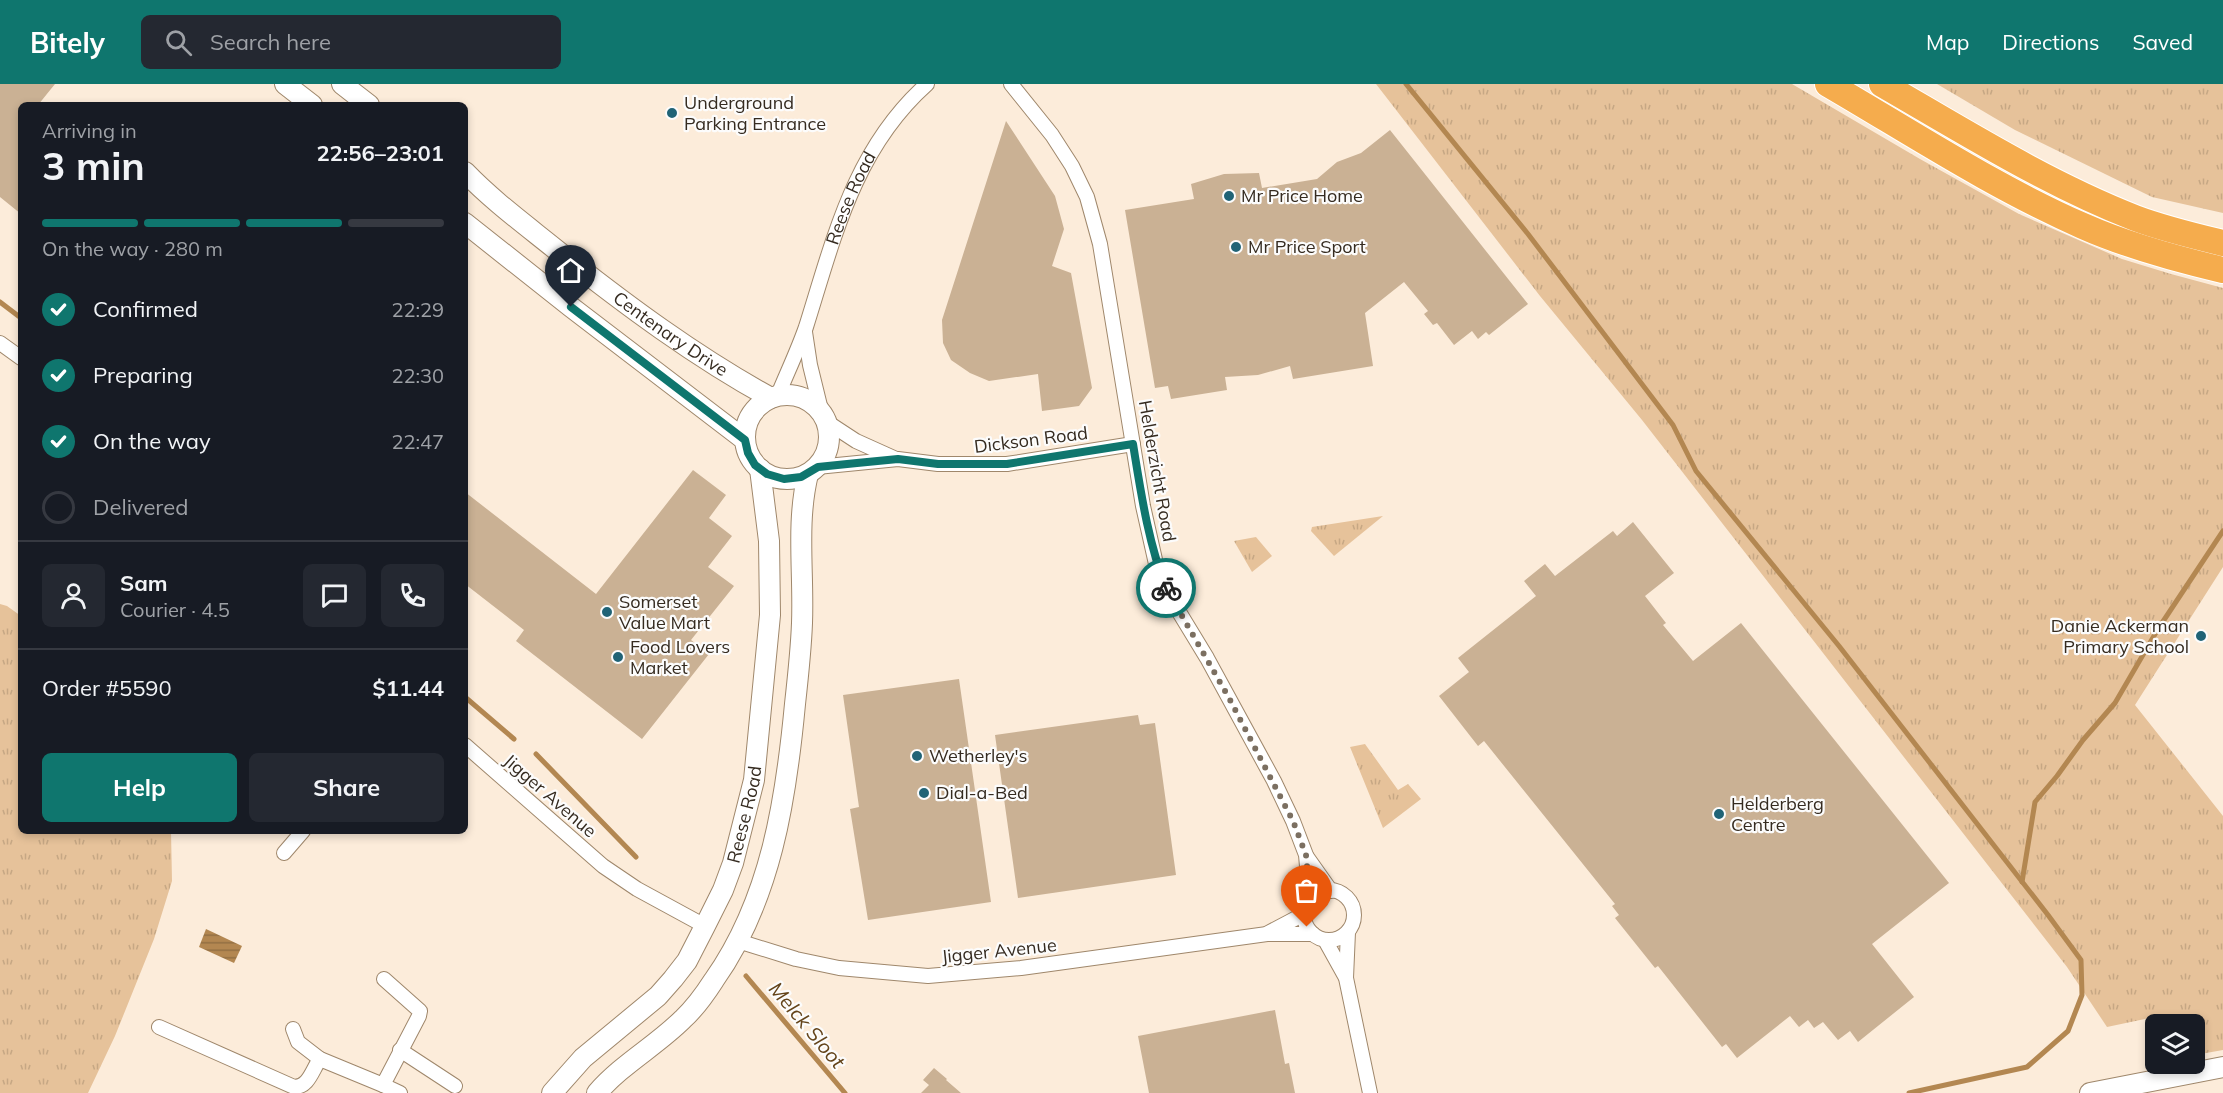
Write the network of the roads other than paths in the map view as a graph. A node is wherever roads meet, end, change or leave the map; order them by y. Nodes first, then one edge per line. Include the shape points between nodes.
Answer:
1 (285, 84) edge
2 (342, 84) edge
3 (927, 84) edge
4 (1011, 84) edge
5 (1828, 84) edge
6 (1882, 84) edge
7 (308, 102) edge
8 (365, 102) edge
9 (468, 175) edge
10 (468, 225) edge
11 (2223, 243) edge
12 (2223, 270) edge
13 (805, 329) junction
14 (0, 344) edge
15 (18, 356) edge
16 (775, 397) junction
17 (824, 416) junction
18 (745, 440) junction
19 (1133, 444) junction
20 (898, 459) junction
21 (760, 469) junction
22 (813, 470) junction
23 (468, 748) edge
24 (300, 834) edge
25 (284, 853) dead end
26 (1306, 855) junction
27 (1331, 891) junction
28 (1310, 900) junction
29 (1304, 914) junction
30 (705, 926) junction
31 (1348, 932) junction
32 (1266, 934) junction
33 (1319, 937) junction
34 (738, 941) junction
35 (1346, 978) junction
36 (384, 979) dead end
37 (159, 1027) dead end
38 (293, 1029) dead end
39 (400, 1050) junction
40 (320, 1059) junction
41 (2223, 1067) edge
42 (383, 1085) junction
43 (455, 1086) dead end
44 (400, 1093) edge
45 (552, 1093) edge
46 (597, 1093) edge
47 (1370, 1093) edge
48 (2090, 1093) edge

1 - 7 street
2 - 8 street
3 - 13 street, Reese Road via 897,114 865,161 819,278
4 - 19 street, Helderzicht Road via 1057,143 1092,210
5 - 12 highway via 2026,199 2095,230 2177,259
6 - 11 highway via 2034,172 2089,199 2137,219
9 - 16 street, Centenary Drive via 492,199 593,279 714,364
10 - 18 street, Centenary Drive
13 - 16 street, Reese Road
13 - 17 street, Reese Road
14 - 15 street
16 - 17 street via 802,397
16 - 18 street via 758,406 749,418
17 - 20 street, Dickson Road via 856,441
17 - 22 street via 829,446
18 - 21 street via 748,453
19 - 20 street, Dickson Road via 1007,464 938,464
19 - 26 street, Helderzicht Road via 1156,564 1274,781
20 - 22 street, Dickson Road
21 - 22 street via 784,479
21 - 30 street, Reese Road via 769,541 770,615 759,743 740,840 723,890
22 - 34 street, Reese Road via 801,516 802,624 789,773 775,843
23 - 30 street, Jigger Avenue via 603,866
24 - 25 street
26 - 27 street, Helderzicht Road
26 - 28 street, Helderzicht Road
27 - 28 street
27 - 31 street via 1345,897 1352,906 1354,918
28 - 29 street
29 - 32 street, Jigger Avenue
29 - 33 street via 1307,927
30 - 45 street, Reese Road via 687,961 658,996 583,1058
31 - 33 street via 1337,939
31 - 35 street
32 - 33 street, Jigger Avenue
32 - 34 street, Jigger Avenue via 1021,968 928,976 839,968
33 - 35 street
34 - 46 street, Reese Road via 717,977 683,1019
35 - 47 street
36 - 39 street via 420,1011
37 - 40 street via 294,1087 307,1083
38 - 40 street via 298,1042
39 - 42 street
39 - 43 street
40 - 42 street
41 - 48 street
42 - 44 street

